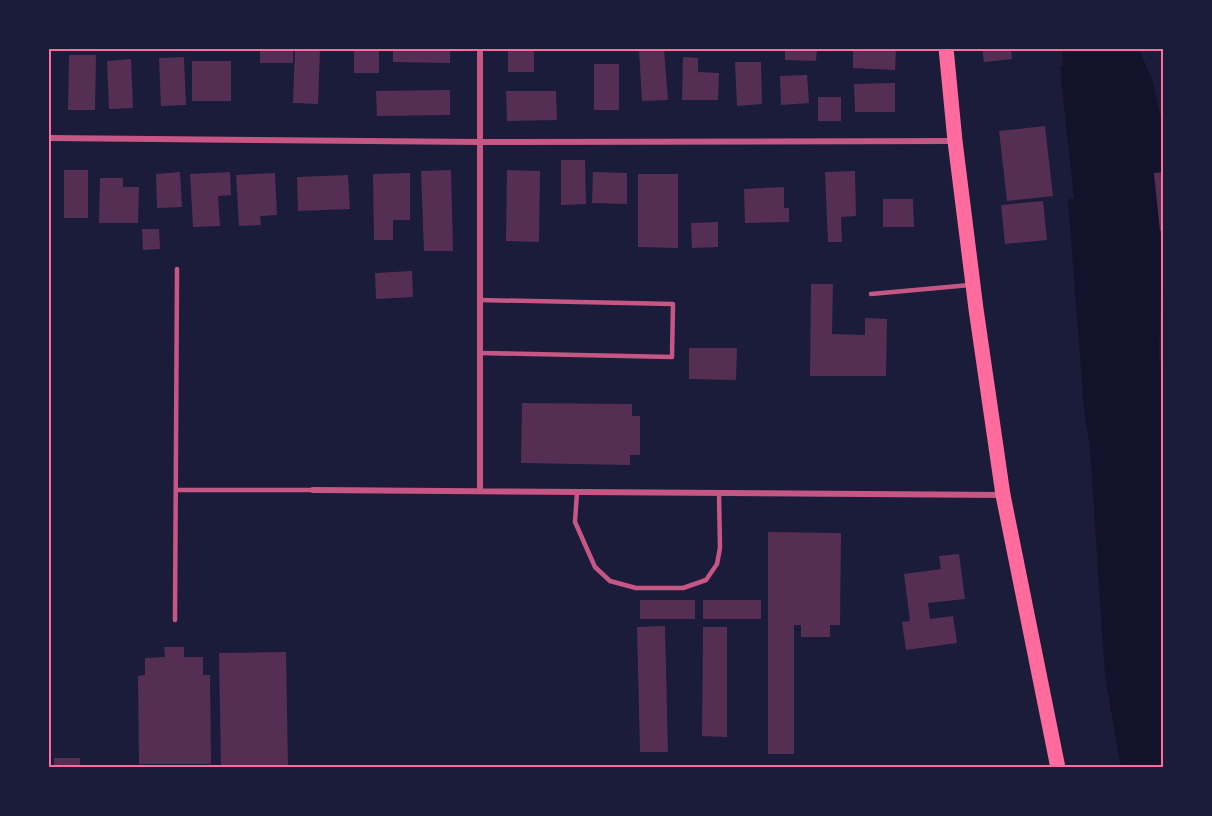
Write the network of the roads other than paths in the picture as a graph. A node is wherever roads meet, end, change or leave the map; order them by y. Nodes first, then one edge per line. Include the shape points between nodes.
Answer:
1 (480, 48) edge
2 (946, 48) edge
3 (48, 138) edge
4 (955, 141) junction
5 (481, 142) junction
6 (177, 269) dead end
7 (973, 285) junction
8 (871, 294) dead end
9 (479, 300) junction
10 (480, 353) junction
11 (176, 490) junction
12 (313, 490) joint
13 (480, 491) junction
14 (577, 492) junction
15 (719, 493) junction
16 (1003, 495) junction
17 (175, 620) dead end
18 (1058, 768) edge

1 - 5 street
2 - 4 main road
3 - 5 street
4 - 5 street
4 - 7 main road
5 - 9 street
6 - 11 lane
7 - 8 lane
7 - 16 main road
9 - 10 street
9 - 10 lane via 673,304 672,357
10 - 13 street
11 - 12 lane
11 - 17 lane
12 - 13 street
13 - 14 street
14 - 15 street
14 - 15 lane via 575,522 595,567 610,581 636,588 683,588 705,580 717,564 720,548
15 - 16 street
16 - 18 main road

